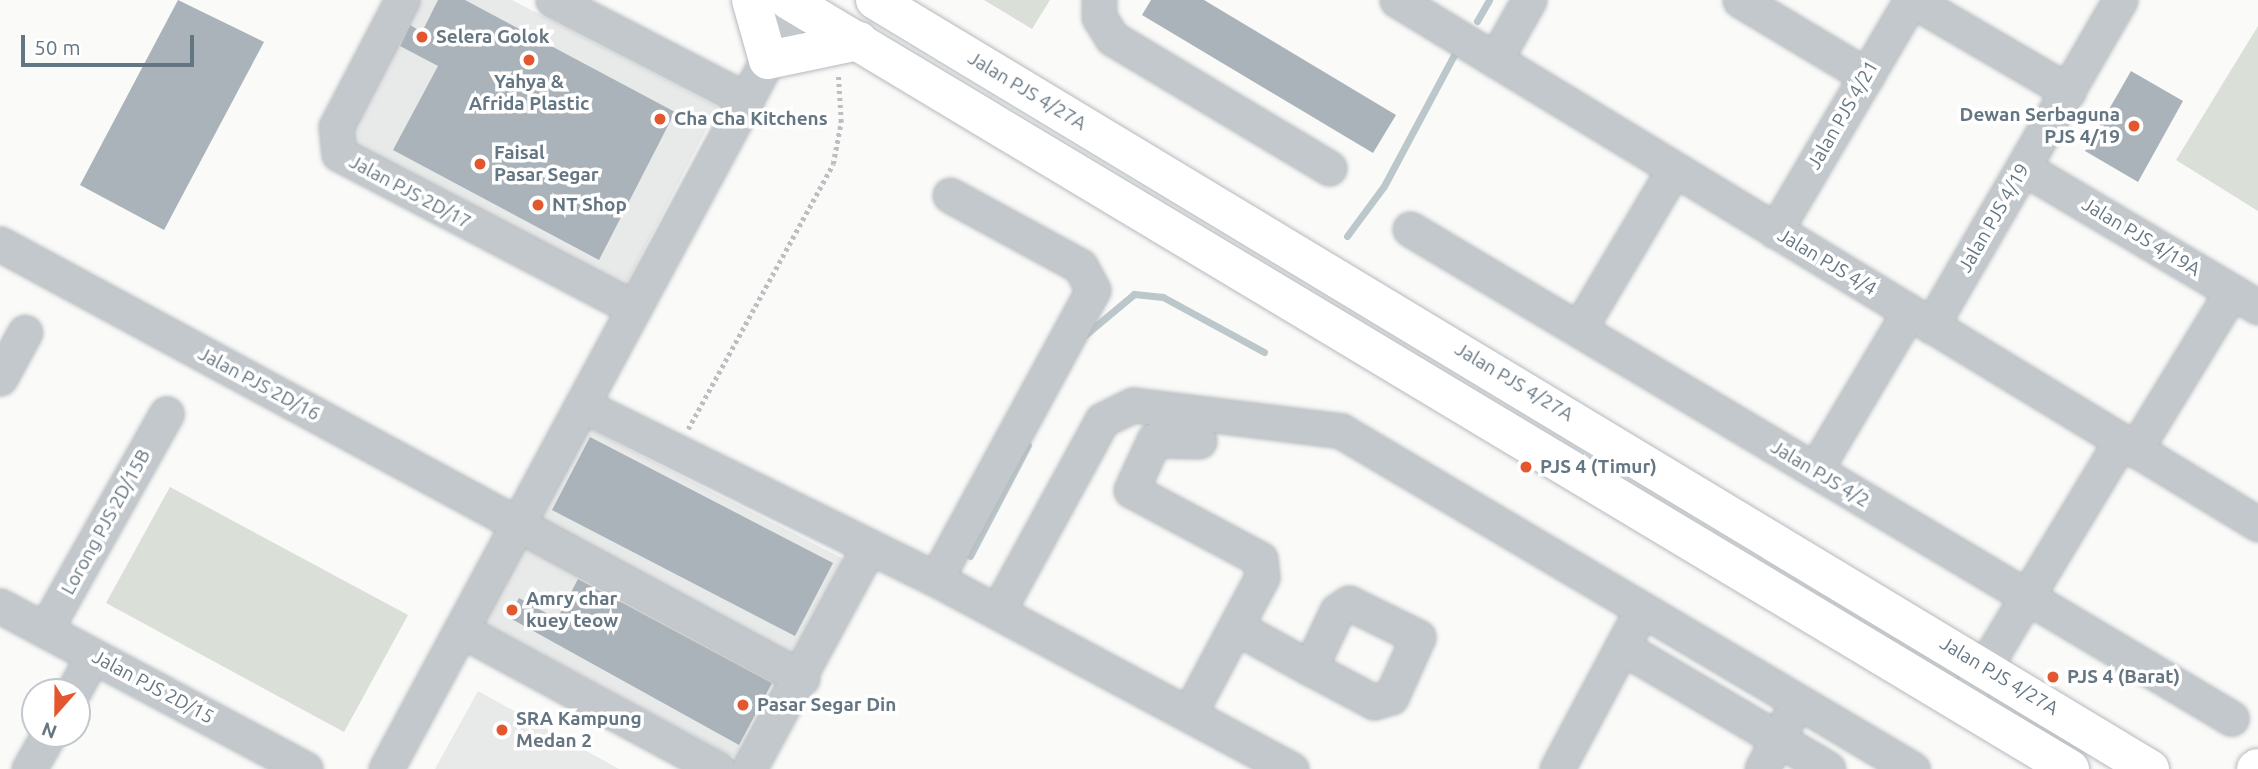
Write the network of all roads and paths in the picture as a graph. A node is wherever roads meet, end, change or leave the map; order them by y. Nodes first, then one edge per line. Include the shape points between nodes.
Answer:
1 (401, 0) edge
2 (553, 0) edge
3 (751, 0) edge
4 (875, 0) edge
5 (1099, 0) edge
6 (1396, 0) edge
7 (1529, 0) edge
8 (1740, 0) edge
9 (1911, 0) edge
10 (2120, 0) edge
11 (792, 2) edge
12 (848, 42) junction
13 (768, 60) junction
14 (1495, 60) junction
15 (1867, 76) junction
16 (2068, 91) junction
17 (747, 100) junction
18 (1329, 168) dead end
19 (2024, 168) junction
20 (1674, 169) junction
21 (950, 195) dead end
22 (1410, 229) dead end
23 (1775, 231) junction
24 (0, 244) edge
25 (2245, 299) edge
26 (634, 308) junction
27 (1920, 319) junction
28 (1426, 329) junction
29 (1579, 330) junction
30 (24, 332) dead end
31 (1403, 366) junction
32 (0, 378) edge
33 (1521, 386) junction
34 (582, 405) junction
35 (166, 414) dead end
36 (1501, 426) junction
37 (1199, 441) dead end
38 (2128, 445) junction
39 (674, 454) junction
40 (1815, 470) junction
41 (518, 524) junction
42 (2258, 524) edge
43 (868, 549) junction
44 (936, 579) junction
45 (2026, 596) junction
46 (0, 606) edge
47 (1643, 608) junction
48 (998, 611) junction
49 (1236, 627) junction
50 (45, 630) junction
51 (461, 630) junction
52 (1622, 647) junction
53 (93, 656) junction
54 (1983, 666) junction
55 (1310, 668) dead end
56 (81, 678) edge
57 (802, 678) junction
58 (1798, 701) junction
59 (1961, 706) junction
60 (1190, 712) junction
61 (2231, 718) dead end
62 (41, 748) edge
63 (1769, 755) edge
64 (2135, 759) edge
65 (29, 769) edge
66 (305, 769) edge
67 (386, 769) edge
68 (718, 769) edge
69 (749, 769) edge
70 (1291, 769) edge
71 (1557, 769) edge
72 (1828, 769) edge
73 (1912, 769) edge
74 (2070, 769) edge
75 (2173, 769) edge

1 - 26 street, Jalan PJS 2D/17 via 335,127 339,154
2 - 17 street
3 - 13 main road
4 - 28 main road, Jalan PJS 4/27A
5 - 18 street via 1099,17 1112,38
6 - 14 street, Jalan PJS 4/4
7 - 14 street
8 - 15 street
9 - 15 street, Jalan PJS 4/21
9 - 16 street
10 - 16 street, Jalan PJS 4/19
11 - 12 main road
11 - 13 street
12 - 13 main road
12 - 31 main road
12 - 39 path via 833,164
13 - 17 street
14 - 20 street, Jalan PJS 4/4
15 - 23 street, Jalan PJS 4/21
16 - 19 street, Jalan PJS 4/19
17 - 26 street
19 - 25 street, Jalan PJS 4/19A
19 - 27 street, Jalan PJS 4/19
20 - 23 street, Jalan PJS 4/4
20 - 29 street
21 - 44 street via 1080,266 1093,290
22 - 29 street, Jalan PJS 4/2
23 - 27 street, Jalan PJS 4/4
24 - 41 street, Jalan PJS 2D/16
25 - 38 street
26 - 34 street
27 - 38 street, Jalan PJS 4/4
27 - 40 street, Jalan PJS 4/19
28 - 31 main road via 1430,365 1421,371
28 - 33 main road, Jalan PJS 4/27A
29 - 40 street, Jalan PJS 4/2
30 - 32 street
31 - 36 main road
33 - 36 main road via 1492,397
33 - 54 main road, Jalan PJS 4/27A
34 - 39 street
34 - 41 street
35 - 50 street, Lorong PJS 2D/15B
36 - 59 main road
37 - 49 street via 1154,440 1131,490 1259,559 1262,577
38 - 42 street, Jalan PJS 4/4
38 - 45 street
39 - 43 street
40 - 45 street, Jalan PJS 4/2
41 - 51 street
41 - 57 street, Jalan PJS 2D/16
43 - 44 street
43 - 57 street
44 - 48 street
45 - 54 street
45 - 61 street, Jalan PJS 4/2
46 - 50 street, Jalan PJS 2D/15
47 - 48 street via 1362,438 1133,405 1102,420
47 - 52 street
47 - 58 street
48 - 60 street
49 - 55 street
49 - 60 street
50 - 53 street, Jalan PJS 2D/15
51 - 67 street
51 - 68 street
52 - 63 street
52 - 71 street
53 - 56 street
53 - 66 street, Jalan PJS 2D/15
54 - 59 street
54 - 64 main road, Jalan PJS 4/27A
57 - 69 street
58 - 63 street
58 - 73 street
59 - 74 main road
60 - 70 street
62 - 65 street
63 - 72 street
64 - 75 main road, Jalan PJS 4/27A

